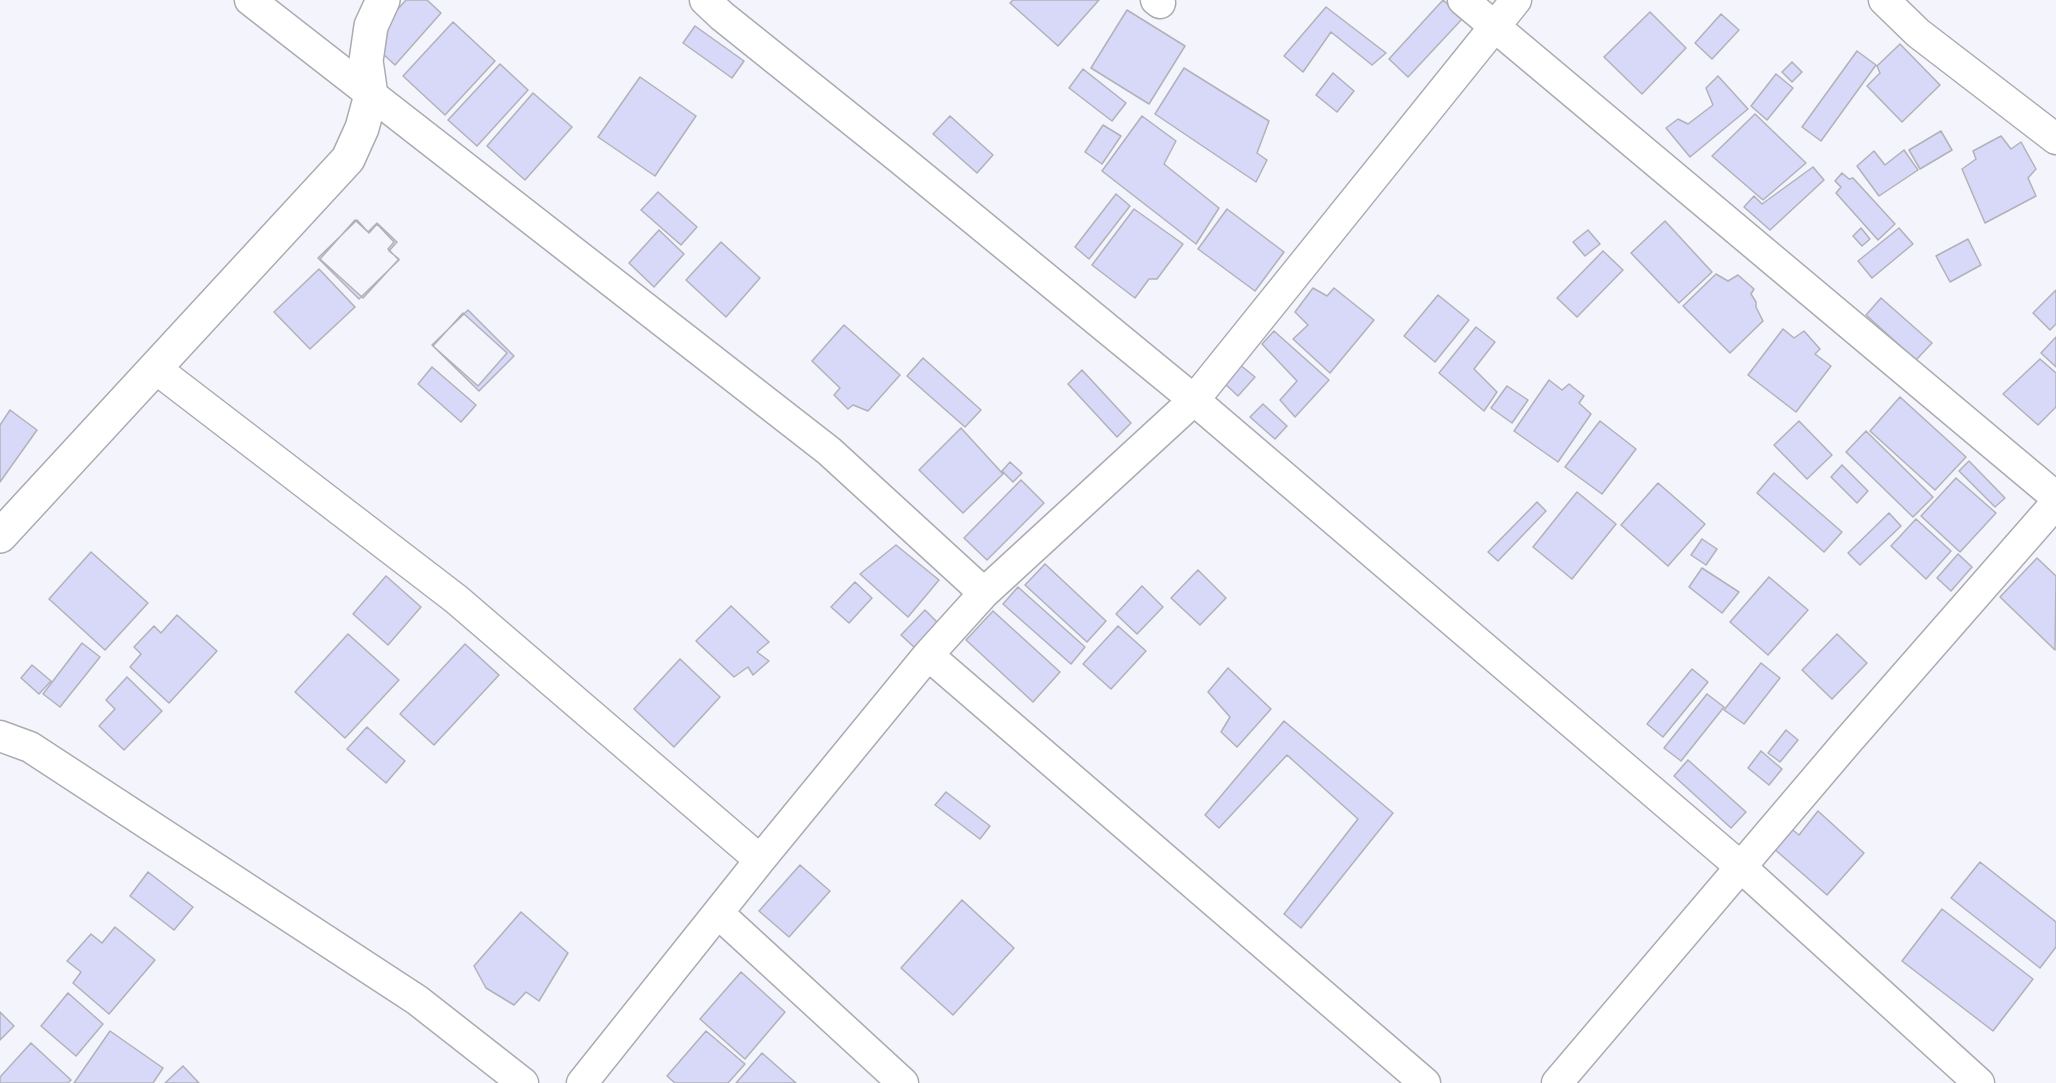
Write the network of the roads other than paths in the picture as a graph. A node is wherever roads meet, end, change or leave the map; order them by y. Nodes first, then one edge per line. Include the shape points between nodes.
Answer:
1 (250, 0) edge
2 (383, 0) edge
3 (705, 0) edge
4 (1463, 0) edge
5 (1516, 0) edge
6 (1884, 0) edge
7 (1495, 27) junction
8 (371, 95) junction
9 (2056, 139) edge
10 (155, 368) junction
11 (1194, 400) junction
12 (2056, 497) edge
13 (2056, 503) edge
14 (0, 536) edge
15 (984, 593) junction
16 (928, 655) junction
17 (0, 736) edge
18 (760, 860) junction
19 (1742, 868) junction
20 (718, 913) junction
21 (523, 1083) edge
22 (582, 1083) edge
23 (903, 1083) edge
24 (1425, 1083) edge
25 (1557, 1083) edge
26 (1979, 1083) edge

1 - 8 street
2 - 8 street via 371,26 366,61
3 - 11 street
4 - 7 street
5 - 7 street
6 - 9 street via 1918,33
7 - 11 street
7 - 12 street
8 - 10 street via 348,159
8 - 15 street via 829,451
10 - 14 street
10 - 18 street via 456,600
11 - 15 street
11 - 19 street
13 - 19 street
15 - 16 street
16 - 18 street
16 - 24 street
17 - 21 street via 30,747 417,999
18 - 20 street
19 - 25 street
19 - 26 street
20 - 22 street
20 - 23 street

